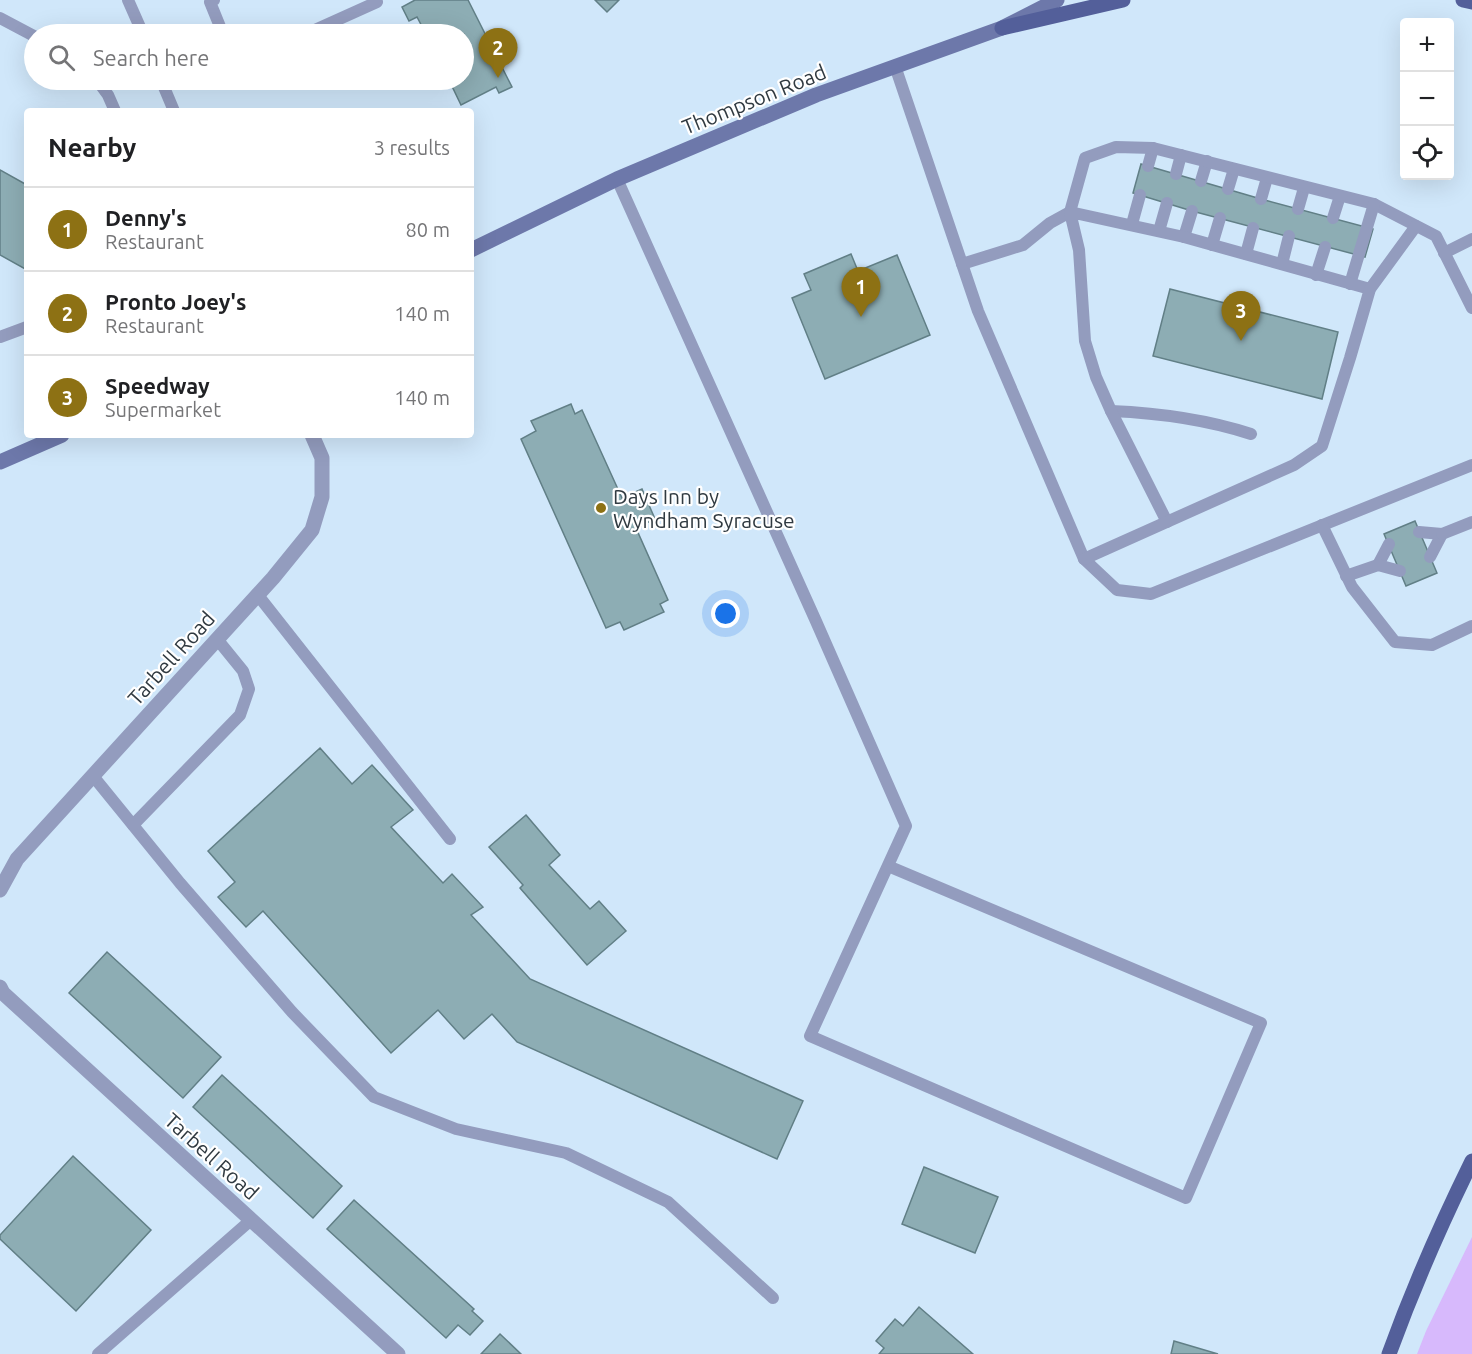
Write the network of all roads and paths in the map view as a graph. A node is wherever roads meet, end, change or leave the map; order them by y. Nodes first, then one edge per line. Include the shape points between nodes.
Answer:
1 (128, 0) edge
2 (214, 0) edge
3 (1057, 0) edge
4 (1123, 0) edge
5 (1463, 0) edge
6 (377, 2) dead end
7 (1472, 2) edge
8 (0, 18) edge
9 (138, 24) edge
10 (219, 24) edge
11 (328, 24) edge
12 (1002, 28) junction
13 (24, 31) edge
14 (895, 66) junction
15 (104, 90) edge
16 (165, 90) edge
17 (114, 108) edge
18 (173, 108) edge
19 (1153, 148) junction
20 (1181, 155) junction
21 (1207, 161) junction
22 (1148, 166) dead end
23 (1234, 169) junction
24 (1176, 174) dead end
25 (1268, 178) junction
26 (617, 179) junction
27 (1201, 181) dead end
28 (1304, 188) junction
29 (1228, 189) dead end
30 (1140, 195) dead end
31 (1340, 196) junction
32 (1262, 199) dead end
33 (1167, 203) dead end
34 (1374, 204) junction
35 (1298, 209) dead end
36 (1192, 211) dead end
37 (1070, 212) junction
38 (1220, 218) dead end
39 (1333, 218) dead end
40 (1132, 225) junction
41 (1416, 226) junction
42 (1253, 228) dead end
43 (1159, 231) junction
44 (1289, 236) dead end
45 (1184, 237) junction
46 (1472, 239) edge
47 (1212, 245) junction
48 (1325, 247) dead end
49 (474, 249) edge
50 (1444, 253) junction
51 (1246, 254) junction
52 (962, 264) junction
53 (1282, 264) junction
54 (1317, 274) junction
55 (1350, 284) junction
56 (1370, 289) junction
57 (1472, 308) edge
58 (24, 328) edge
59 (0, 337) edge
60 (1111, 411) junction
61 (1251, 434) dead end
62 (55, 438) edge
63 (313, 438) edge
64 (0, 462) edge
65 (1471, 469) edge
66 (1167, 522) junction
67 (1472, 522) edge
68 (1322, 525) junction
69 (1419, 532) dead end
70 (1442, 534) junction
71 (1389, 544) dead end
72 (1430, 558) dead end
73 (1084, 559) junction
74 (1378, 565) junction
75 (1400, 571) dead end
76 (1346, 576) junction
77 (257, 594) junction
78 (1472, 626) edge
79 (217, 639) junction
80 (93, 776) junction
81 (133, 825) junction
82 (450, 839) dead end
83 (888, 866) junction
84 (0, 890) edge
85 (0, 987) edge
86 (1472, 1161) edge
87 (251, 1220) junction
88 (773, 1298) dead end
89 (98, 1354) edge
90 (398, 1354) edge
91 (1389, 1354) edge

1 - 9 lane
2 - 10 lane via 210,2
3 - 12 street, Thompson Road
4 - 12 main road
5 - 7 main road
6 - 11 lane
8 - 13 lane
12 - 14 street, Thompson Road
14 - 26 street, Thompson Road
14 - 52 lane
15 - 17 lane
16 - 18 lane
19 - 20 lane
19 - 22 lane
19 - 37 lane via 1116,147 1085,158
20 - 21 lane
20 - 24 lane
21 - 23 lane
21 - 27 lane
23 - 25 lane
23 - 29 lane
25 - 28 lane
25 - 32 lane
26 - 49 street, Thompson Road
26 - 83 lane via 906,826
28 - 31 lane
28 - 35 lane
30 - 40 lane
31 - 34 lane
31 - 39 lane
33 - 43 lane
34 - 41 lane
34 - 55 lane
36 - 45 lane
37 - 40 lane
37 - 52 lane via 1023,245
37 - 60 lane via 1079,250 1085,341
38 - 47 lane
40 - 43 lane
41 - 50 lane via 1436,236
41 - 56 lane
42 - 51 lane
43 - 45 lane
44 - 53 lane
45 - 47 lane
46 - 50 lane
47 - 51 lane
48 - 54 lane
50 - 57 lane
51 - 53 lane
52 - 73 lane
53 - 54 lane
54 - 55 lane
55 - 56 lane
56 - 66 lane via 1322,446 1294,465
58 - 59 lane
60 - 61 lane via 1156,413 1222,424
60 - 66 lane
62 - 64 street
63 - 77 street, Tarbell Road via 322,458 322,497 312,530
65 - 68 lane
66 - 73 lane
67 - 70 lane
68 - 73 lane via 1151,594 1117,590
68 - 76 lane
69 - 70 lane
70 - 72 lane
71 - 74 lane
74 - 75 lane
74 - 76 lane
76 - 78 lane via 1395,642 1432,645
77 - 79 street, Tarbell Road
77 - 82 lane
79 - 80 street, Tarbell Road
79 - 81 lane via 243,671 249,689 240,715
80 - 81 lane
80 - 84 street, Tarbell Road via 17,859
81 - 88 lane via 292,1012 374,1097 456,1129 566,1153 668,1202
83 - 83 lane via 810,1036 1186,1198 1261,1023
85 - 87 street, Tarbell Road
86 - 91 main road via 1412,1292
87 - 89 lane
87 - 90 street, Tarbell Road

